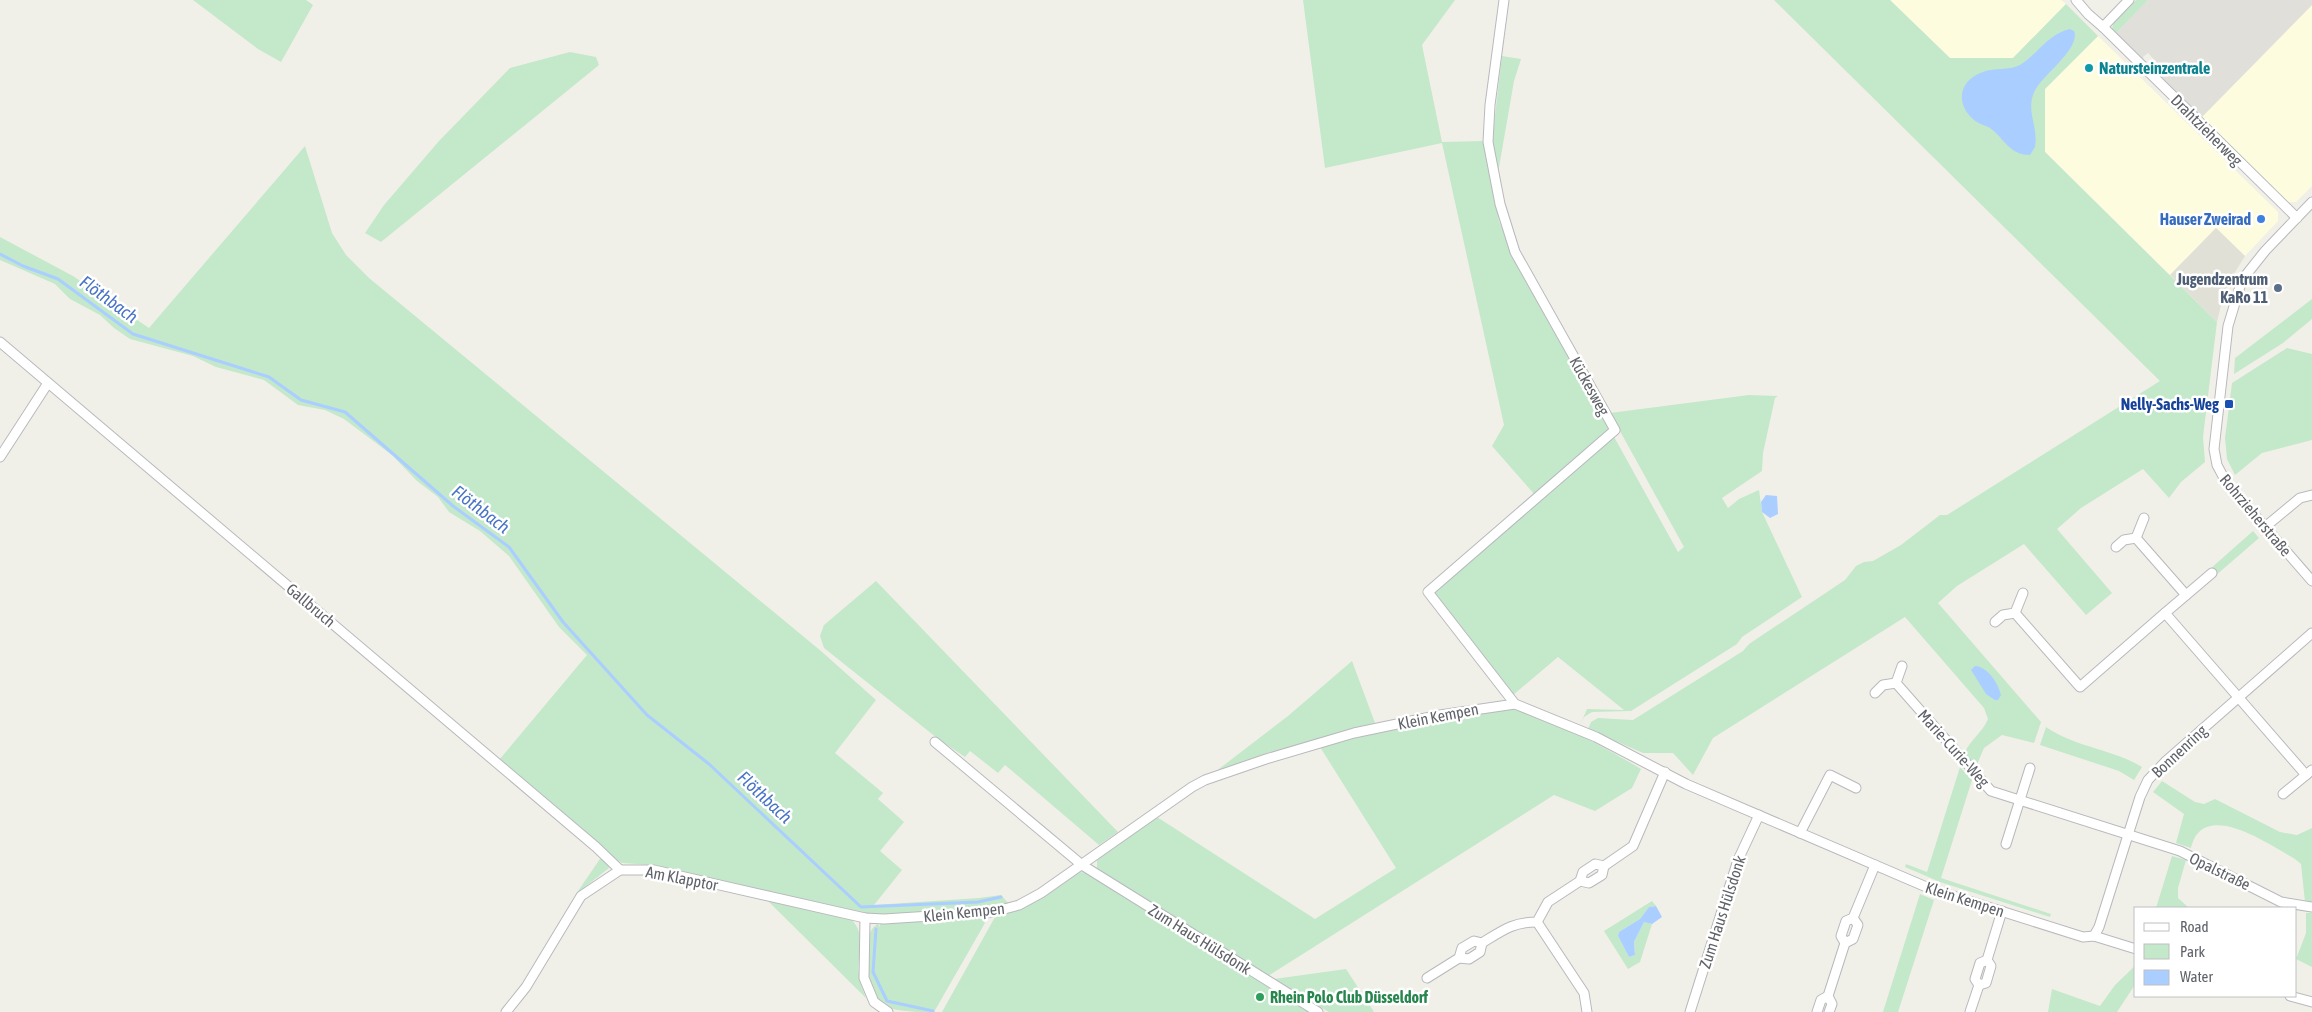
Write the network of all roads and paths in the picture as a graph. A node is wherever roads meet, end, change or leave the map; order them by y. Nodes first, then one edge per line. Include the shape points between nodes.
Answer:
1 (1504, 0) edge
2 (2076, 0) edge
3 (2129, 0) edge
4 (2103, 27) junction
5 (2312, 202) edge
6 (2297, 218) junction
7 (0, 342) edge
8 (48, 383) junction
9 (0, 457) edge
10 (2312, 495) edge
11 (2144, 518) dead end
12 (2265, 527) junction
13 (2136, 538) junction
14 (2116, 547) dead end
15 (2212, 573) dead end
16 (2312, 581) edge
17 (2023, 593) dead end
18 (2186, 595) junction
19 (2015, 613) junction
20 (2165, 613) junction
21 (1994, 622) dead end
22 (2312, 633) edge
23 (1902, 666) dead end
24 (1896, 684) junction
25 (1874, 693) dead end
26 (2239, 698) junction
27 (1515, 704) junction
28 (935, 742) dead end
29 (2030, 768) dead end
30 (1665, 772) junction
31 (2309, 772) edge
32 (1856, 788) dead end
33 (2283, 794) dead end
34 (2020, 800) junction
35 (1759, 815) junction
36 (1800, 833) junction
37 (2128, 835) junction
38 (2006, 844) dead end
39 (1082, 865) junction
40 (1875, 865) junction
41 (620, 870) junction
42 (2312, 907) edge
43 (2002, 911) junction
44 (865, 918) junction
45 (1537, 922) junction
46 (2094, 936) junction
47 (2134, 948) edge
48 (1427, 978) dead end
49 (1828, 996) junction
50 (2294, 997) edge
51 (2312, 1002) edge
52 (506, 1012) edge
53 (888, 1012) edge
54 (1318, 1012) edge
55 (1587, 1012) edge
56 (1690, 1012) edge
57 (1817, 1012) edge
58 (1830, 1012) edge
59 (1970, 1012) edge

1 - 27 street, Kückesweg via 1488,142 1500,204 1515,252 1615,430 1428,592
2 - 4 street, Drahtzieherweg
3 - 4 street
4 - 6 street, Drahtzieherweg
5 - 6 street, Rohrzieherstraße
6 - 12 street, Rohrzieherstraße via 2242,280 2228,326 2215,435 2215,459 2222,475
7 - 8 street, Gallbruch
8 - 9 street
8 - 41 street, Gallbruch
10 - 12 street via 2300,498
11 - 13 street
12 - 16 street, Rohrzieherstraße
13 - 14 street via 2124,540
13 - 18 street
15 - 18 street
17 - 19 street
18 - 20 street
19 - 20 street via 2080,687
19 - 21 street via 2003,615
20 - 26 street
22 - 26 street, Bonnenring
23 - 24 street
24 - 25 street via 1884,685
24 - 34 street, Marie-Curie-Weg via 1991,791
26 - 31 street
26 - 37 street, Bonnenring via 2148,780
27 - 30 street, Klein Kempen via 1596,737
27 - 39 street, Klein Kempen via 1354,733 1221,774 1192,787
28 - 39 street
29 - 34 street
30 - 35 street, Klein Kempen
30 - 45 street via 1632,846 1604,866 1595,864 1583,872 1580,881 1548,902
31 - 33 street
32 - 36 street via 1830,775
34 - 37 street, Marie-Curie-Weg
34 - 38 street
35 - 36 street, Klein Kempen
35 - 56 street, Zum Haus Hülsdonk via 1738,860
36 - 40 street, Klein Kempen
37 - 42 street, Opalstraße via 2180,851 2281,902
37 - 46 street, Bonnenring
39 - 44 street, Klein Kempen via 1028,901 1002,911
39 - 54 street, Zum Haus Hülsdonk
40 - 43 street, Klein Kempen via 1931,888
40 - 49 street via 1853,918 1846,921 1841,936 1845,943
41 - 44 street, Am Klapptor via 654,870
41 - 52 street via 582,896 526,987
43 - 46 street, Klein Kempen via 2083,937
43 - 59 street via 1987,960 1980,963 1975,979 1979,985
44 - 53 street via 864,978 874,1002
45 - 48 street via 1521,922 1482,942 1474,941 1462,948 1459,958
45 - 55 street via 1584,993
46 - 47 street, Klein Kempen
49 - 57 street via 1821,1000
49 - 58 street via 1832,1004
50 - 51 street

